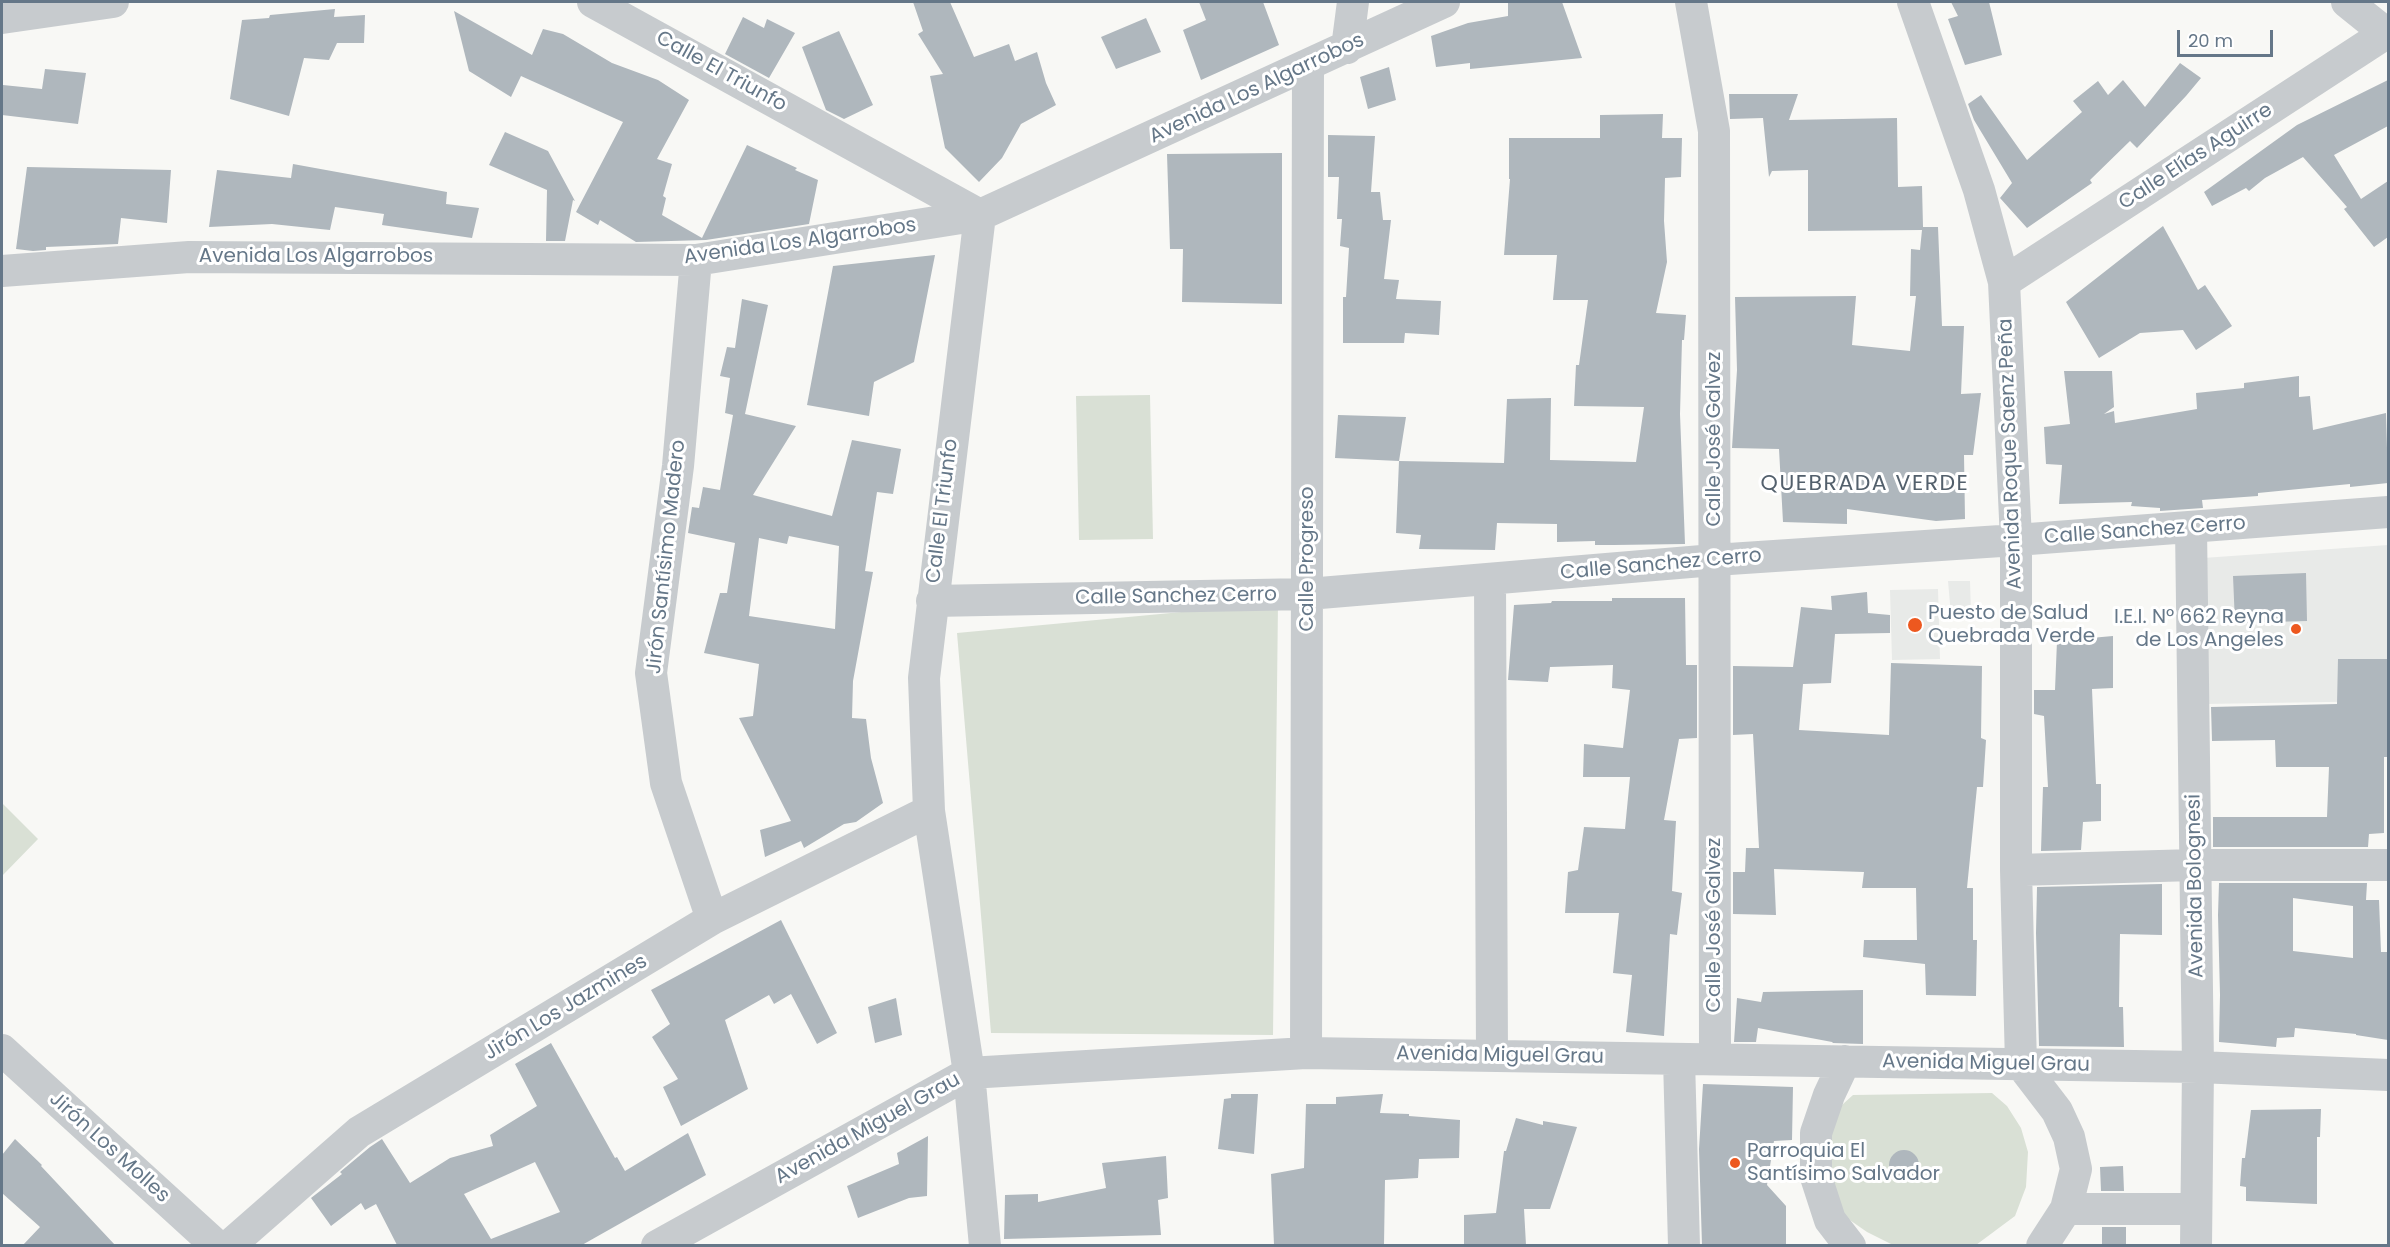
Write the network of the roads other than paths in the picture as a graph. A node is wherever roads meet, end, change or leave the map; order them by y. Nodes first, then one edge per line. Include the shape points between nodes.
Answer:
1 (113, 2) edge
2 (593, 2) edge
3 (1353, 2) edge
4 (1444, 2) edge
5 (1691, 2) edge
6 (1913, 2) edge
7 (2347, 2) edge
8 (2, 18) edge
9 (2388, 33) edge
10 (1347, 48) junction
11 (1308, 65) junction
12 (980, 215) junction
13 (696, 260) junction
14 (2, 271) edge
15 (2004, 282) junction
16 (2388, 512) edge
17 (2191, 527) junction
18 (2016, 540) junction
19 (1714, 560) junction
20 (1490, 580) junction
21 (1308, 594) junction
22 (932, 601) junction
23 (929, 811) junction
24 (2195, 865) junction
25 (2388, 865) edge
26 (2016, 870) junction
27 (712, 919) junction
28 (2, 1050) edge
29 (1306, 1053) junction
30 (1492, 1056) junction
31 (1679, 1059) junction
32 (1715, 1059) junction
33 (1845, 1061) junction
34 (2021, 1064) junction
35 (2199, 1067) junction
36 (969, 1073) junction
37 (2388, 1075) edge
38 (2066, 1209) junction
39 (2195, 1209) junction
40 (217, 1245) edge
41 (229, 1245) edge
42 (657, 1245) edge
43 (984, 1245) edge
44 (1684, 1245) edge
45 (1850, 1245) edge
46 (2042, 1245) edge
47 (2196, 1245) edge

1 - 8 street
2 - 12 street, Calle El Triunfo
3 - 10 street
4 - 10 street, Avenida Los Algarrobos
5 - 19 street, Calle José Galvez via 1714,131
6 - 15 street, Avenida Roque Saenz Peña via 1979,190
7 - 9 street
9 - 15 street, Calle Elías Aguirre
10 - 11 street, Avenida Los Algarrobos
11 - 12 street, Avenida Los Algarrobos
11 - 21 street, Calle Progreso
12 - 13 street, Avenida Los Algarrobos
12 - 22 street, Calle El Triunfo
13 - 14 street, Avenida Los Algarrobos via 189,256
13 - 27 street, Jirón Santísimo Madero via 678,466 651,673 666,783
15 - 18 street, Avenida Roque Saenz Peña
16 - 17 street, Calle Sanchez Cerro
17 - 18 street, Calle Sanchez Cerro
17 - 24 street, Avenida Bolognesi
18 - 19 street, Calle Sanchez Cerro
18 - 26 street, Avenida Roque Saenz Peña
19 - 20 street, Calle Sanchez Cerro
19 - 32 street, Calle José Galvez
20 - 21 street, Calle Sanchez Cerro
20 - 30 street
21 - 22 street, Calle Sanchez Cerro
21 - 29 street, Calle Progreso
22 - 23 street, Calle El Triunfo via 924,678
23 - 27 street, Jirón Los Jazmines
23 - 36 street, Calle El Triunfo
24 - 25 street
24 - 26 street
24 - 35 street, Avenida Bolognesi
26 - 34 street, Avenida Roque Saenz Peña
27 - 41 street, Jirón Los Jazmines via 359,1132
28 - 40 street, Jirón Los Molles
29 - 30 street, Avenida Miguel Grau
29 - 36 street, Avenida Miguel Grau
30 - 31 street, Avenida Miguel Grau
31 - 32 street, Avenida Miguel Grau
31 - 44 street
32 - 33 street, Avenida Miguel Grau
33 - 34 street, Avenida Miguel Grau
33 - 45 street via 1816,1133 1816,1178 1830,1220
34 - 35 street, Avenida Miguel Grau
34 - 38 street via 2057,1111 2069,1137 2076,1169
35 - 37 street, Avenida Miguel Grau
35 - 39 street, Avenida Bolognesi
36 - 42 street, Avenida Miguel Grau
36 - 43 street, Calle El Triunfo
38 - 39 street
38 - 46 street
39 - 47 street, Avenida Bolognesi

